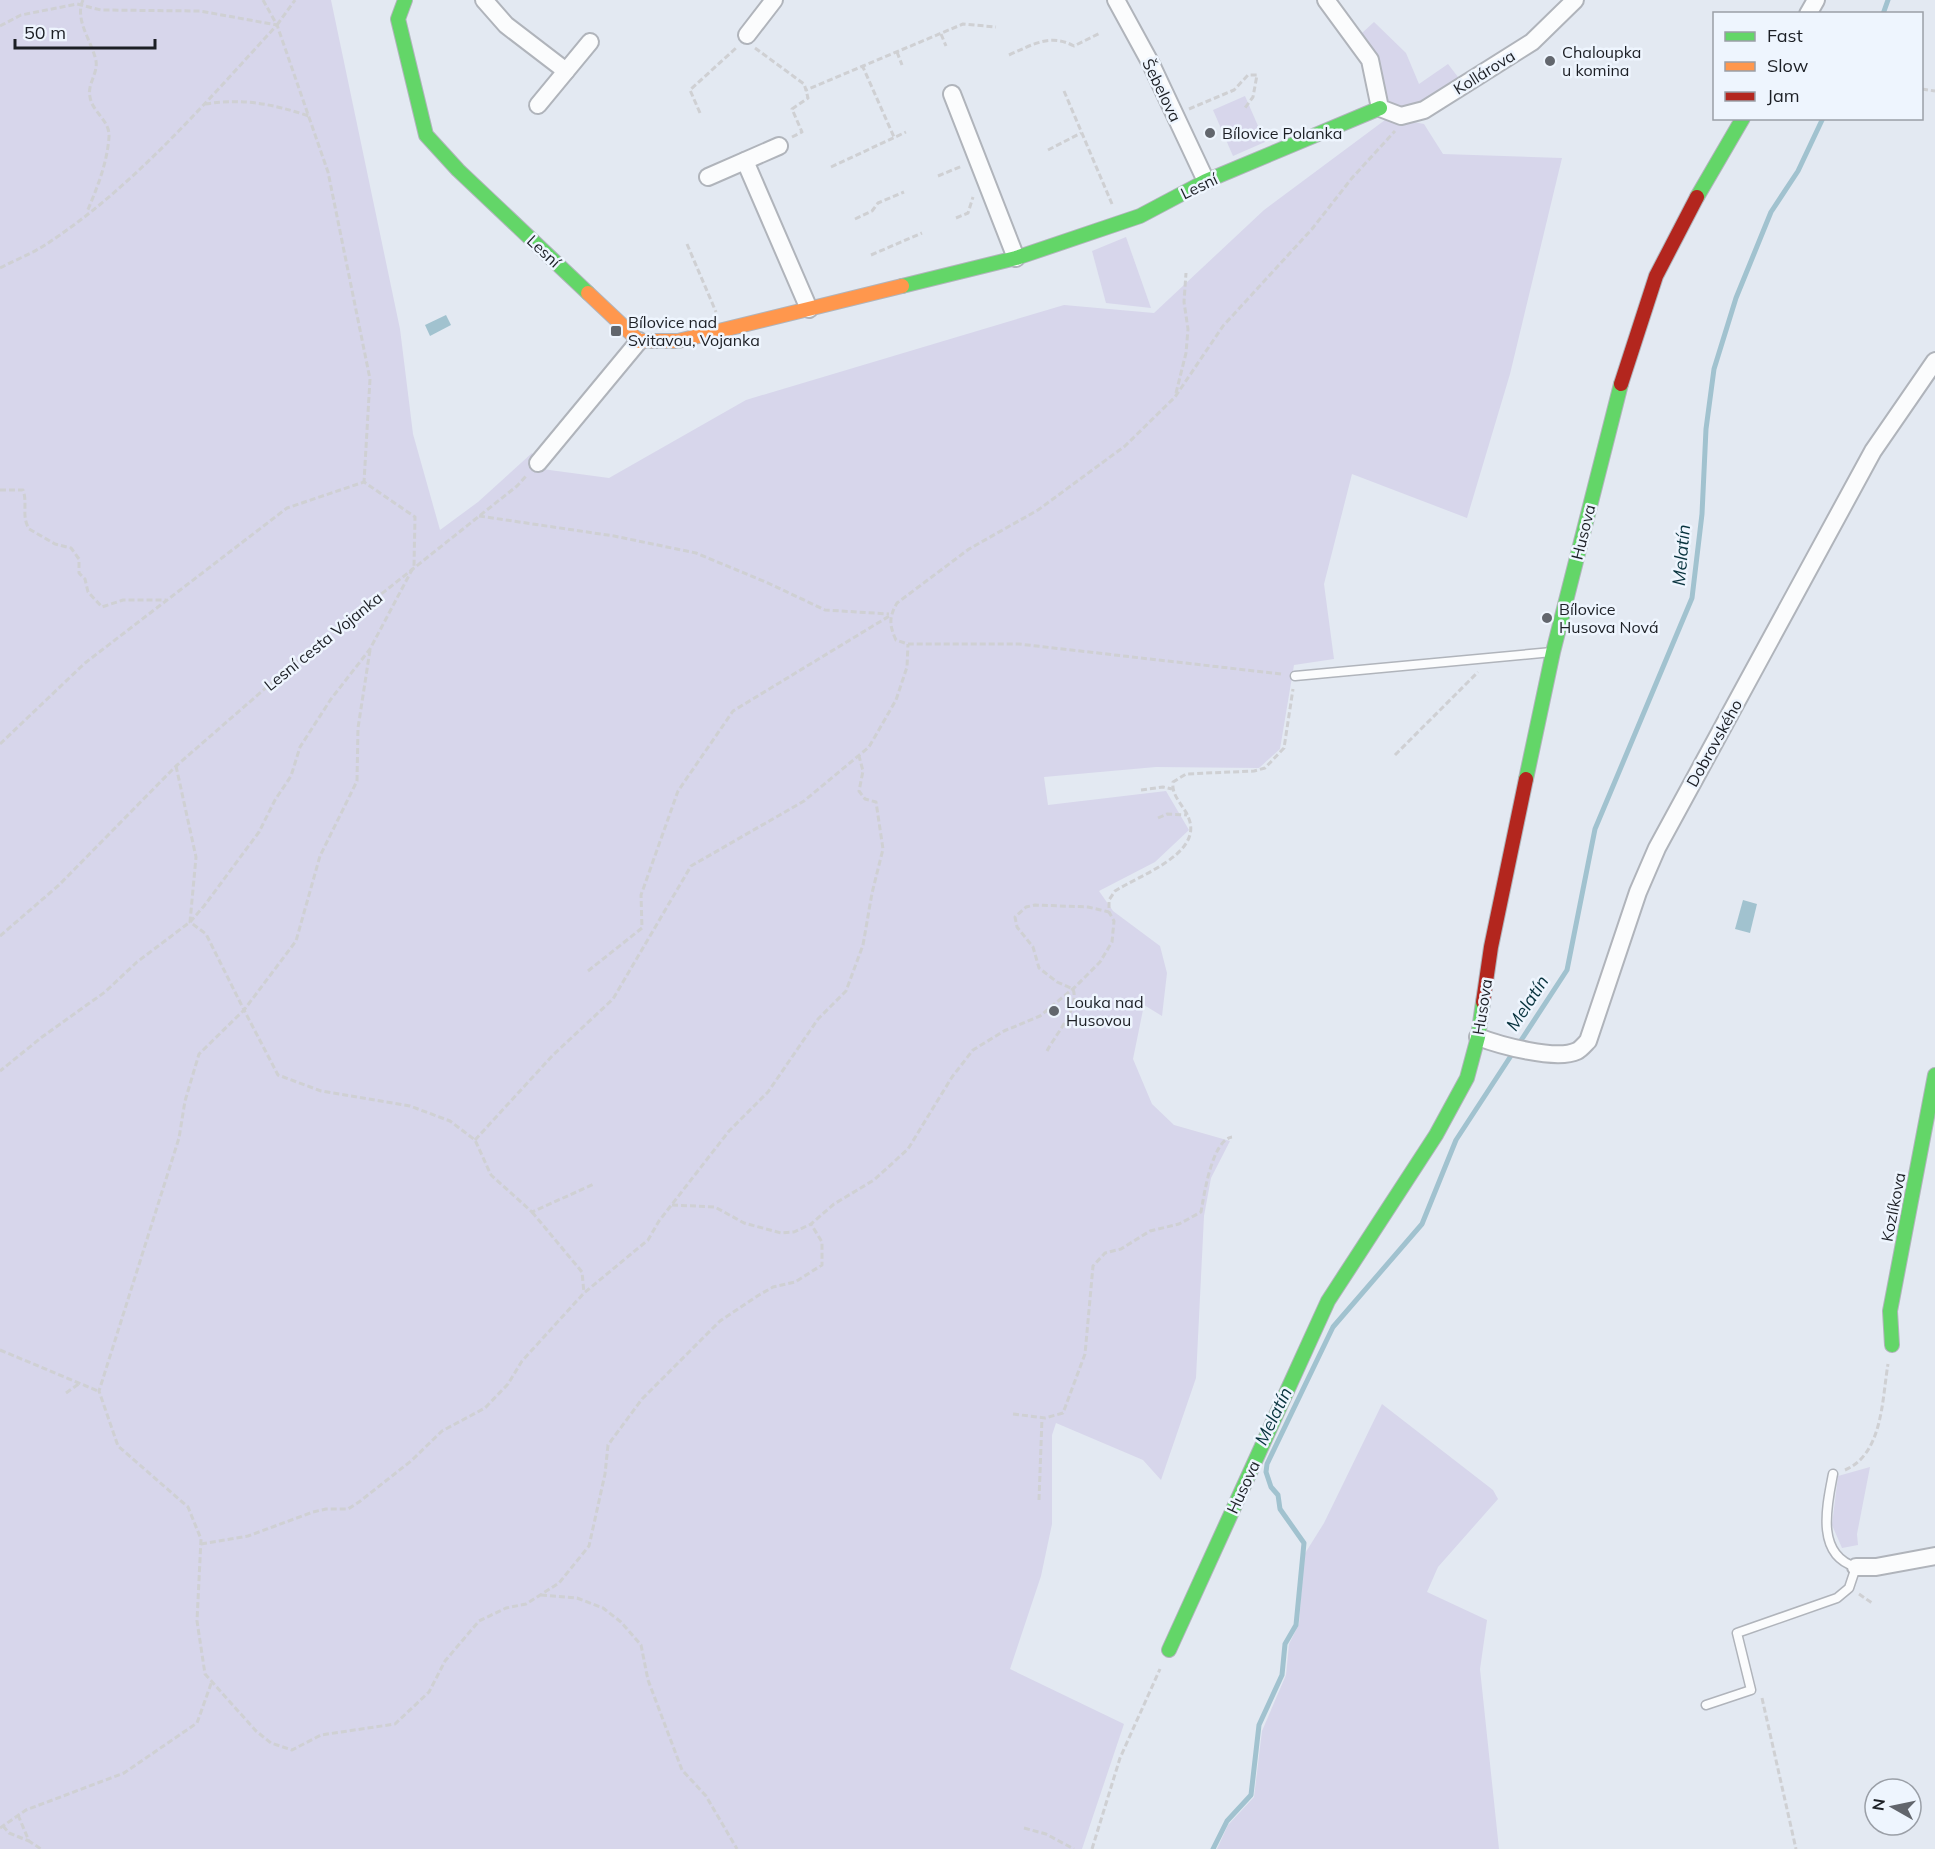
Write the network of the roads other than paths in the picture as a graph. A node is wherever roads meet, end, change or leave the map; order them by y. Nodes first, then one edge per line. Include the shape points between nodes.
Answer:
1 (405, 0) edge
2 (484, 0) edge
3 (774, 0) edge
4 (1116, 0) edge
5 (1326, 0) edge
6 (1575, 0) edge
7 (745, 37) road end
8 (590, 42) dead end
9 (566, 71) junction
10 (952, 94) dead end
11 (538, 105) dead end
12 (1380, 108) junction
13 (1742, 120) edge
14 (779, 146) road end
15 (745, 161) junction
16 (708, 177) dead end
17 (1206, 181) junction
18 (1016, 258) junction
19 (809, 309) junction
20 (639, 341) junction
21 (1935, 362) edge
22 (538, 463) road end
23 (1553, 652) junction
24 (1295, 675) road end
25 (1478, 1037) junction
26 (1935, 1075) edge
27 (1892, 1345) road end
28 (1833, 1474) road end
29 (1935, 1556) edge
30 (1856, 1567) junction
31 (1169, 1650) road end
32 (1706, 1705) dead end

1 - 20 street, Lesní via 398,19 426,135
2 - 9 street via 506,25
3 - 7 street
4 - 17 street, Šebelova
5 - 12 street via 1370,60
6 - 12 street, Kollárova via 1532,42 1424,110 1401,116
8 - 9 street
9 - 11 street
10 - 18 street
12 - 17 street, Lesní
13 - 23 street, Husova via 1690,206 1656,276 1617,395
14 - 15 street
15 - 16 street
15 - 19 street
17 - 18 street, Lesní via 1140,216
18 - 19 street, Lesní
19 - 20 street, Lesní via 678,341
20 - 22 street
21 - 25 street, Dobrovského via 1873,451 1657,848 1638,892 1588,1041 1577,1051 1563,1054 1506,1048
23 - 24 lane
23 - 25 street, Husova via 1491,947
25 - 31 street, Husova via 1467,1078 1436,1135 1328,1301
26 - 27 street, Kozlíkova via 1890,1311
28 - 30 lane via 1826,1518 1828,1537 1842,1561
29 - 30 street
30 - 32 lane via 1849,1588 1837,1598 1737,1633 1751,1690

